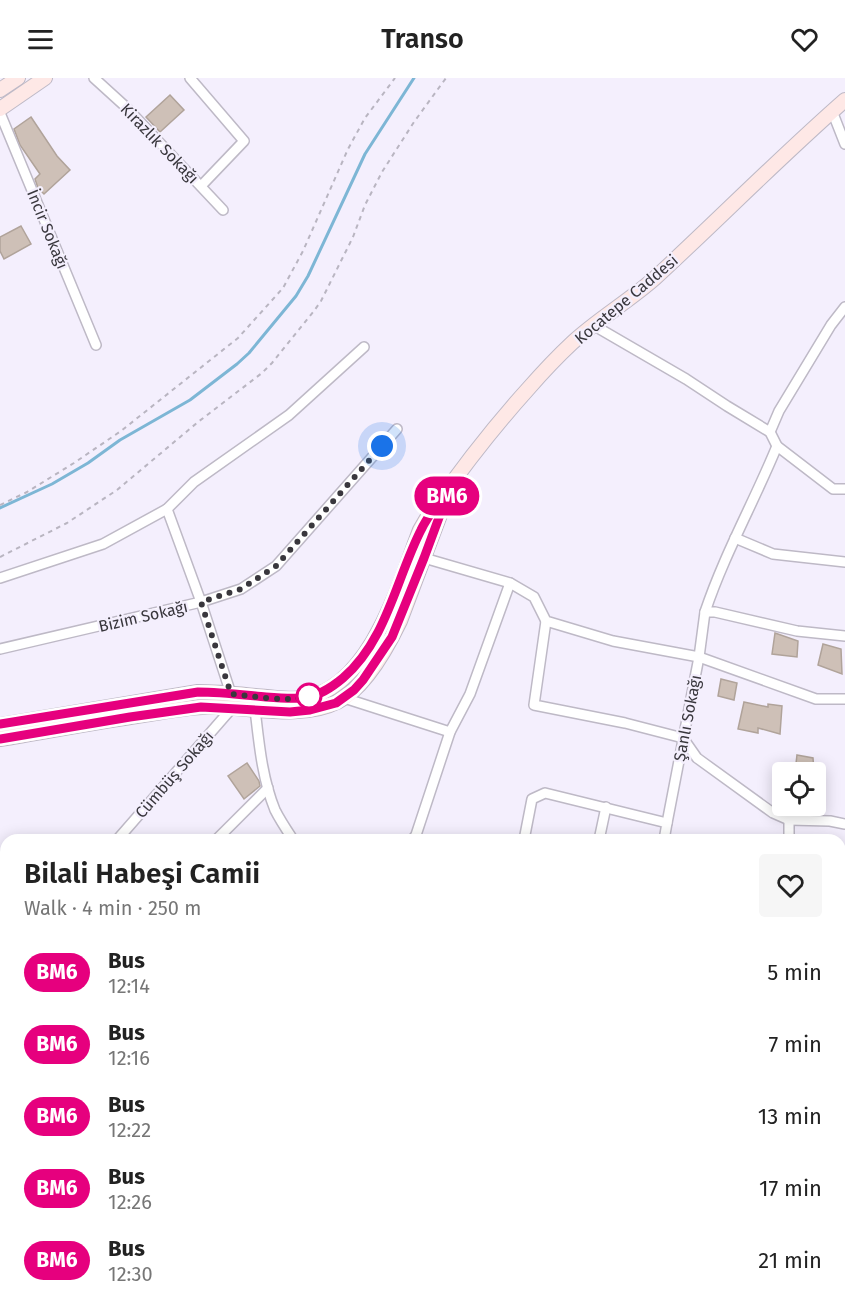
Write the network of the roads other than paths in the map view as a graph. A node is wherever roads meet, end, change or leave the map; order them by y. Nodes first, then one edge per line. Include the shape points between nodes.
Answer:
1 (18, 78) edge
2 (45, 78) edge
3 (94, 78) edge
4 (190, 78) edge
5 (0, 90) edge
6 (845, 100) edge
7 (0, 111) edge
8 (832, 111) junction
9 (845, 144) edge
10 (201, 186) junction
11 (223, 210) dead end
12 (845, 307) edge
13 (593, 325) junction
14 (96, 345) dead end
15 (364, 347) dead end
16 (397, 429) dead end
17 (770, 432) junction
18 (777, 446) junction
19 (845, 489) edge
20 (167, 509) junction
21 (735, 538) junction
22 (418, 555) junction
23 (845, 562) edge
24 (0, 578) edge
25 (510, 584) junction
26 (201, 602) junction
27 (705, 612) junction
28 (546, 621) junction
29 (845, 636) edge
30 (0, 650) edge
31 (699, 657) junction
32 (325, 692) junction
33 (344, 698) junction
34 (845, 699) edge
35 (231, 701) junction
36 (254, 703) junction
37 (0, 724) edge
38 (450, 732) junction
39 (683, 738) junction
40 (0, 739) edge
41 (268, 788) junction
42 (606, 807) junction
43 (789, 820) junction
44 (667, 823) junction
45 (845, 824) edge
46 (122, 834) edge
47 (222, 834) edge
48 (290, 834) edge
49 (415, 834) edge
50 (525, 834) edge
51 (600, 834) edge
52 (665, 834) edge
53 (789, 834) edge

1 - 5 main road
2 - 7 main road
3 - 10 street, Kirazlık Sokağı
4 - 10 street via 244,141
6 - 8 main road, Kocatepe Caddesi
7 - 14 street, İncir Sokağı
8 - 9 street
8 - 13 main road, Kocatepe Caddesi via 653,280
10 - 11 street, Kirazlık Sokağı
12 - 17 street via 779,411
13 - 17 street
13 - 22 main road, Kocatepe Caddesi via 559,355 484,440 420,530
15 - 20 street via 289,415 194,482
16 - 26 street, Bizim Sokağı via 276,566 241,589
17 - 18 street
18 - 19 street via 833,489
18 - 21 street, Şanlı Sokağı
20 - 24 street via 103,544
20 - 26 street
21 - 23 street via 773,554
21 - 27 street, Şanlı Sokağı
22 - 25 street
22 - 32 main road, Kocatepe Caddesi via 369,647 351,671
22 - 33 main road, Kocatepe Caddesi via 392,637 363,680
25 - 28 street via 534,597
25 - 38 street via 470,694
26 - 30 street, Bizim Sokağı
26 - 35 street
27 - 29 street via 797,631
27 - 31 street, Şanlı Sokağı
28 - 31 street via 613,641
28 - 39 street via 534,705
31 - 34 street via 816,699
31 - 39 street, Şanlı Sokağı
32 - 33 main road
32 - 36 main road, Kocatepe Caddesi
33 - 36 main road, Kocatepe Caddesi via 310,710 290,712
33 - 38 street
35 - 36 main road, Kocatepe Caddesi
35 - 37 main road, Kocatepe Caddesi via 198,692
35 - 40 main road, Kocatepe Caddesi
35 - 46 street, Cümbüş Sokağı
36 - 41 street
38 - 49 street
39 - 43 street via 697,758 773,813
39 - 44 street, Şanlı Sokağı
41 - 47 street
41 - 48 street
42 - 44 street
42 - 50 street via 545,793 532,799
42 - 51 street
43 - 45 street
43 - 53 street
44 - 52 street, Şanlı Sokağı

